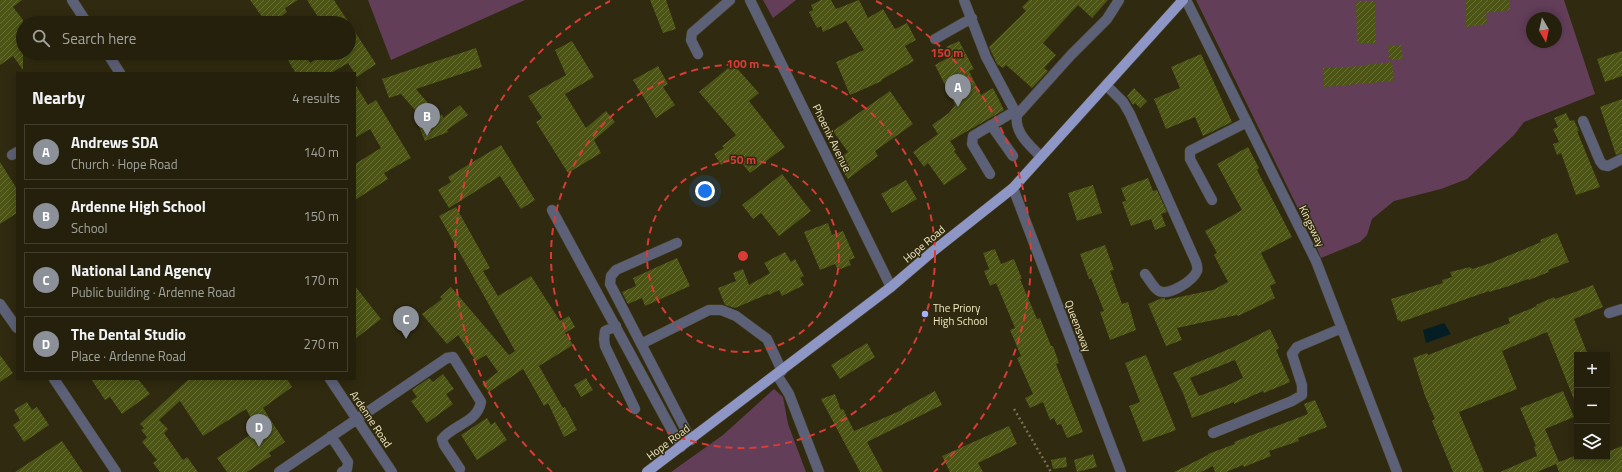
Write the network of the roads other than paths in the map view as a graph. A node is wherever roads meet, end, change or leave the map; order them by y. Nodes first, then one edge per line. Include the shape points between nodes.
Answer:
1 (72, 0) edge
2 (730, 0) edge
3 (750, 0) edge
4 (964, 0) edge
5 (1120, 0) edge
6 (1183, 0) edge
7 (1186, 0) edge
8 (82, 16) edge
9 (972, 18) junction
10 (935, 39) dead end
11 (698, 54) dead end
12 (112, 60) edge
13 (119, 72) edge
14 (1106, 85) junction
15 (1016, 113) junction
16 (1583, 120) dead end
17 (1247, 122) junction
18 (991, 124) junction
19 (1013, 156) dead end
20 (1041, 157) junction
21 (1622, 160) edge
22 (990, 174) dead end
23 (1013, 188) junction
24 (1212, 200) dead end
25 (552, 210) dead end
26 (677, 243) dead end
27 (1145, 274) dead end
28 (891, 287) junction
29 (0, 304) edge
30 (1622, 308) edge
31 (1609, 313) dead end
32 (616, 326) junction
33 (16, 327) edge
34 (1342, 328) junction
35 (641, 344) junction
36 (780, 373) junction
37 (55, 380) edge
38 (331, 380) edge
39 (635, 409) dead end
40 (356, 418) junction
41 (1213, 433) dead end
42 (331, 436) junction
43 (690, 440) junction
44 (681, 447) junction
45 (460, 469) dead end
46 (116, 472) edge
47 (279, 472) edge
48 (342, 472) edge
49 (392, 472) edge
50 (647, 472) edge
51 (819, 472) edge
52 (1121, 472) edge
53 (1398, 472) edge

1 - 8 street
2 - 11 street via 692,33 691,40
3 - 28 street, Phoenix Avenue
4 - 9 street
5 - 15 street via 1107,19
6 - 14 main road, Hope Road
7 - 17 street, Kingsway
9 - 10 street
9 - 15 street via 986,57
12 - 13 street
14 - 20 main road, Hope Road
14 - 27 street via 1123,102 1130,114 1198,269 1184,285 1166,292 1156,289
15 - 18 street
15 - 20 street via 1016,124 1020,134
16 - 21 street via 1603,165 1608,166
17 - 24 street via 1190,152 1190,159
17 - 34 street, Kingsway via 1316,261
18 - 19 street
18 - 22 street via 973,136 972,144
20 - 23 main road, Hope Road
23 - 28 main road, Hope Road
23 - 52 street, Queensway
25 - 32 street
26 - 35 street via 616,270 611,276 610,284
28 - 36 main road, Hope Road
29 - 33 street
30 - 31 street
32 - 39 street via 605,331 605,346
32 - 44 street
34 - 41 street via 1297,347 1292,354 1302,385 1302,395
34 - 53 street, Kingsway
35 - 36 street via 709,310 721,310 736,316 767,339
35 - 43 street
36 - 43 main road, Hope Road
36 - 51 street
37 - 46 street
38 - 40 street, Ardenne Road
40 - 42 street
40 - 45 street via 452,357 481,402 480,409 473,418 442,439
40 - 49 street, Ardenne Road
42 - 47 street
42 - 48 street via 348,462 347,468
43 - 44 main road, Hope Road
44 - 50 main road, Hope Road

